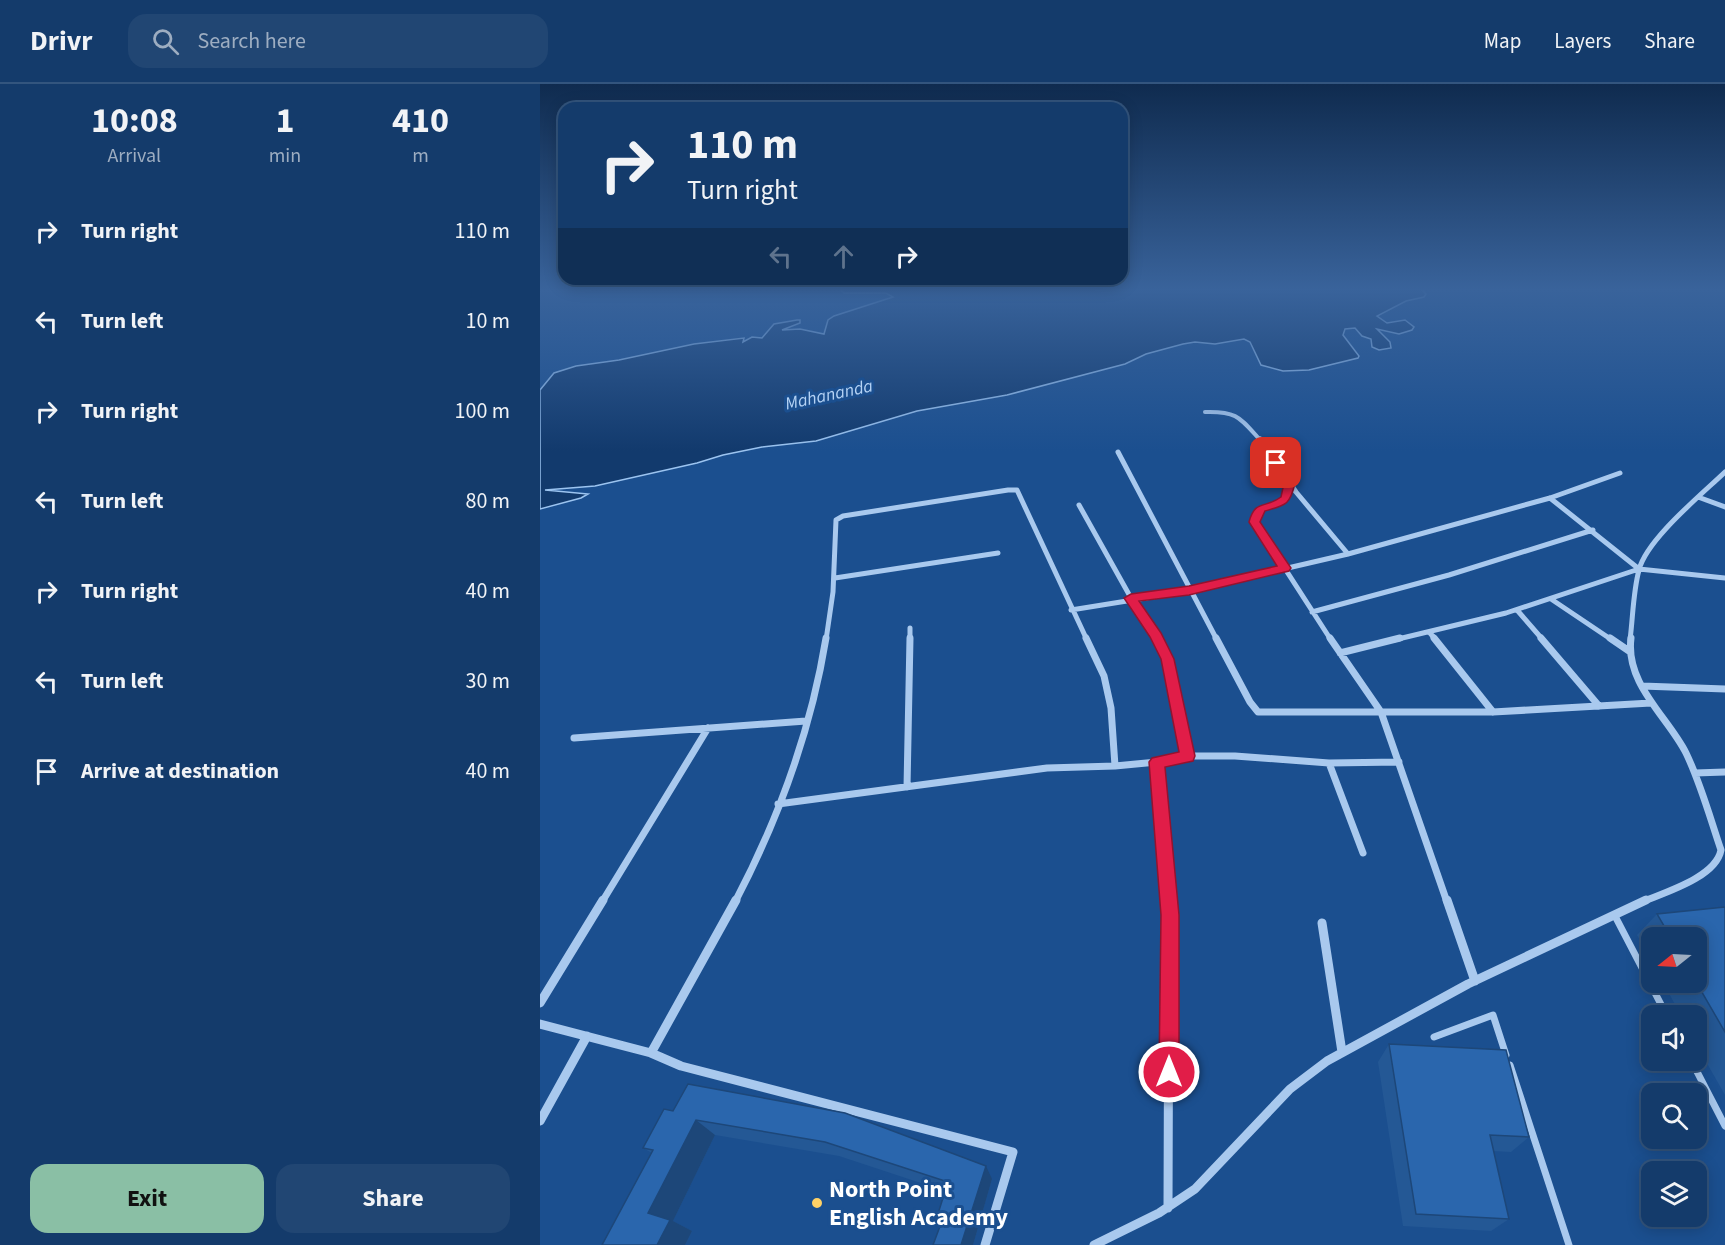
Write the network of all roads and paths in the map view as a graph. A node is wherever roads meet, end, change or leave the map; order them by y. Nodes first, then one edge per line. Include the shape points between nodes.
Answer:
1 (1205, 412) dead end
2 (1118, 452) dead end
3 (1725, 472) edge
4 (1620, 473) dead end
5 (1290, 483) junction
6 (1698, 497) junction
7 (1550, 498) junction
8 (1079, 505) dead end
9 (1725, 507) edge
10 (1593, 530) junction
11 (998, 553) dead end
12 (1348, 554) junction
13 (1284, 568) junction
14 (1639, 568) junction
15 (835, 578) junction
16 (1725, 578) edge
17 (1189, 591) junction
18 (1131, 598) junction
19 (1551, 599) junction
20 (1071, 610) junction
21 (1517, 610) junction
22 (1312, 612) junction
23 (910, 628) dead end
24 (1431, 633) junction
25 (1629, 651) junction
26 (1340, 653) junction
27 (1642, 686) junction
28 (1725, 689) edge
29 (1651, 703) junction
30 (1599, 706) junction
31 (1381, 712) junction
32 (1494, 712) junction
33 (806, 721) junction
34 (708, 728) junction
35 (574, 738) dead end
36 (1187, 756) junction
37 (1157, 762) junction
38 (1399, 762) junction
39 (1329, 763) junction
40 (1115, 766) junction
41 (1725, 772) edge
42 (1695, 773) junction
43 (907, 787) junction
44 (778, 804) junction
45 (1723, 851) edge
46 (1362, 853) dead end
47 (1614, 914) junction
48 (1322, 922) dead end
49 (1474, 981) junction
50 (540, 1003) edge
51 (1661, 1005) edge
52 (540, 1023) edge
53 (587, 1036) junction
54 (1434, 1037) dead end
55 (1342, 1052) junction
56 (651, 1053) junction
57 (1697, 1071) edge
58 (540, 1121) edge
59 (1725, 1126) edge
60 (1168, 1208) junction
61 (985, 1245) edge
62 (1094, 1245) edge
63 (1569, 1245) edge

1 - 5 street via 1227,411 1241,419
2 - 17 street
3 - 6 street
4 - 7 street
5 - 12 street
5 - 13 street via 1284,501 1261,508 1255,518 1256,526
6 - 9 street
6 - 14 street via 1662,534
7 - 10 street
7 - 12 street
8 - 18 street
10 - 14 street
10 - 22 street
11 - 15 street
12 - 13 street
13 - 17 street
13 - 22 street
14 - 16 street
14 - 19 street
14 - 25 street
15 - 20 street via 838,518 1013,489 1020,493
15 - 33 street via 820,668
17 - 18 street
17 - 31 street via 1258,712
18 - 20 street
18 - 36 street via 1168,659
19 - 21 street
19 - 25 street
20 - 40 street via 1104,676 1111,708
21 - 24 street
21 - 30 street
22 - 26 street
23 - 43 street
24 - 26 street
24 - 32 street
25 - 27 street
26 - 31 street
27 - 28 street
27 - 29 street
29 - 30 street
29 - 42 street via 1685,751
30 - 32 street
31 - 32 street
31 - 38 street
33 - 34 street
33 - 44 street
34 - 35 street
34 - 50 street
36 - 37 street
36 - 39 street
37 - 40 street
37 - 60 street via 1170,915
38 - 39 street
38 - 49 street
39 - 46 street
40 - 43 street via 1047,768
41 - 42 street
42 - 45 street
43 - 44 street
44 - 56 street via 749,873
45 - 47 street via 1712,868
47 - 49 street
47 - 51 lane
48 - 55 street
49 - 55 street
52 - 53 street
53 - 56 street
53 - 58 street
54 - 63 lane via 1493,1016
55 - 60 street via 1310,1071 1286,1092 1195,1188
56 - 61 street via 681,1066 1013,1152
57 - 59 lane
60 - 62 street

